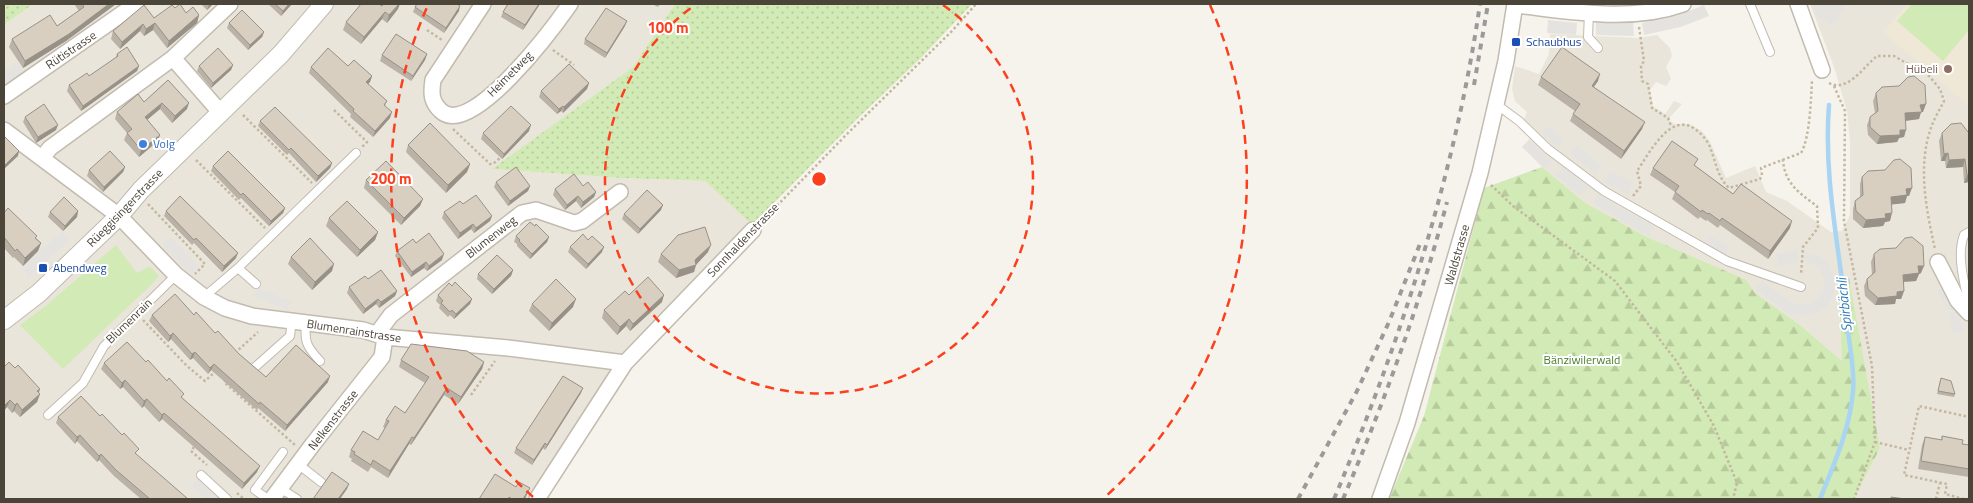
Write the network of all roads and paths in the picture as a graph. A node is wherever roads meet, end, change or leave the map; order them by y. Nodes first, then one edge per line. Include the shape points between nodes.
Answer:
1 (136, 4) edge
2 (230, 4) edge
3 (324, 4) edge
4 (483, 4) edge
5 (570, 4) edge
6 (976, 4) edge
7 (1515, 4) edge
8 (1683, 4) edge
9 (1750, 4) edge
10 (1798, 4) edge
11 (1589, 12) junction
12 (1639, 22) dead end
13 (427, 30) dead end
14 (541, 42) junction
15 (454, 48) junction
16 (1598, 48) dead end
17 (1770, 52) dead end
18 (173, 58) junction
19 (574, 65) dead end
20 (1822, 70) junction
21 (1834, 86) junction
22 (4, 96) edge
23 (1496, 104) junction
24 (334, 110) dead end
25 (220, 112) junction
26 (243, 115) dead end
27 (452, 116) junction
28 (1672, 126) junction
29 (4, 130) edge
30 (356, 153) joint
31 (502, 156) edge
32 (42, 158) junction
33 (1783, 159) junction
34 (196, 160) dead end
35 (1480, 174) junction
36 (318, 190) junction
37 (620, 192) dead end
38 (146, 202) dead end
39 (1626, 204) junction
40 (119, 216) junction
41 (753, 230) joint
42 (1969, 232) edge
43 (272, 235) junction
44 (1938, 262) joint
45 (201, 268) dead end
46 (238, 268) junction
47 (176, 275) junction
48 (256, 284) dead end
49 (1801, 287) joint
50 (204, 297) junction
51 (1969, 306) edge
52 (137, 313) junction
53 (1969, 313) edge
54 (4, 320) edge
55 (299, 322) junction
56 (263, 327) dead end
57 (381, 335) junction
58 (501, 348) junction
59 (234, 354) edge
60 (320, 361) dead end
61 (625, 363) junction
62 (219, 368) edge
63 (254, 368) edge
64 (231, 376) edge
65 (471, 395) edge
66 (48, 415) dead end
67 (1969, 418) edge
68 (1875, 442) junction
69 (1909, 450) junction
70 (284, 452) dead end
71 (301, 459) junction
72 (201, 475) dead end
73 (321, 482) dead end
74 (1940, 483) junction
75 (276, 494) edge
76 (227, 499) edge
77 (268, 499) edge
78 (297, 499) edge
79 (537, 499) edge
80 (1380, 499) edge
81 (1734, 499) edge
82 (1854, 499) edge
83 (1936, 499) edge
84 (1964, 499) edge

1 - 22 street, Rütistrasse
2 - 18 street
3 - 25 street, Rüeggisingerstrasse via 281,54
4 - 15 street
5 - 14 street, Heimetweg
6 - 41 path, Sonnhaldenstrasse
7 - 11 street
7 - 23 street, Waldstrasse
8 - 11 street via 1638,14
9 - 17 lane
10 - 20 street
11 - 16 lane via 1588,37
12 - 28 path via 1644,61 1642,81 1648,84 1652,108 1668,118
13 - 15 path
14 - 19 path
14 - 27 street, Heimetweg via 504,84 470,112
15 - 27 street via 433,80 431,93 434,105 443,114
18 - 25 street
18 - 32 street via 50,148
20 - 21 path via 1825,81
20 - 33 path via 1812,78 1803,151
21 - 44 path via 1847,84 1877,56 1894,56 1929,76 1940,88 1944,101 1931,126 1924,162 1926,209
21 - 68 path via 1845,110 1844,221 1872,366
23 - 35 street, Waldstrasse
23 - 39 lane via 1520,121 1548,149
24 - 30 path via 367,142
25 - 40 street, Rüeggisingerstrasse
26 - 36 path
27 - 31 path via 454,130 490,164
28 - 33 path via 1693,127 1704,137 1729,188 1760,179 1761,168
28 - 39 path via 1637,171 1641,186
29 - 32 street
30 - 36 lane
32 - 40 street
33 - 49 path via 1783,166 1795,190 1817,206 1818,228 1803,248
34 - 43 path
35 - 80 street, Waldstrasse via 1407,424
35 - 81 path via 1512,206 1615,281 1677,362 1714,426 1737,483
36 - 43 lane
37 - 57 street, Blumenweg via 582,222 574,223 536,210 522,212 391,315
38 - 45 path via 205,264
39 - 49 lane via 1727,261
40 - 47 street, Blumenrainstrasse
40 - 54 street, Rüeggisingerstrasse via 39,293
41 - 61 street, Sonnhaldenstrasse
42 - 51 lane via 1960,244
43 - 46 lane
44 - 53 street via 1958,301
46 - 48 lane
46 - 50 lane
47 - 50 street, Blumenrainstrasse
47 - 52 lane, Blumenrain
50 - 55 street, Blumenrainstrasse via 252,316
52 - 62 path via 205,381
52 - 66 lane, Blumenrain via 104,346 83,383
55 - 57 street, Blumenrainstrasse
55 - 60 lane via 309,350
55 - 63 lane via 290,336
56 - 59 path
57 - 58 street, Blumenrainstrasse
57 - 71 street, Nelkenstrasse via 382,358
58 - 61 street, Blumenrainstrasse
58 - 65 path
61 - 79 street, Sonnhaldenstrasse
64 - 71 path via 224,382 271,421
67 - 69 path via 1918,406
68 - 69 path
68 - 82 path
69 - 74 path via 1904,475
70 - 77 lane via 255,490
71 - 73 lane
71 - 75 street, Nelkenstrasse
72 - 76 lane
74 - 83 path
74 - 84 path via 1947,484 1945,494
75 - 78 lane

